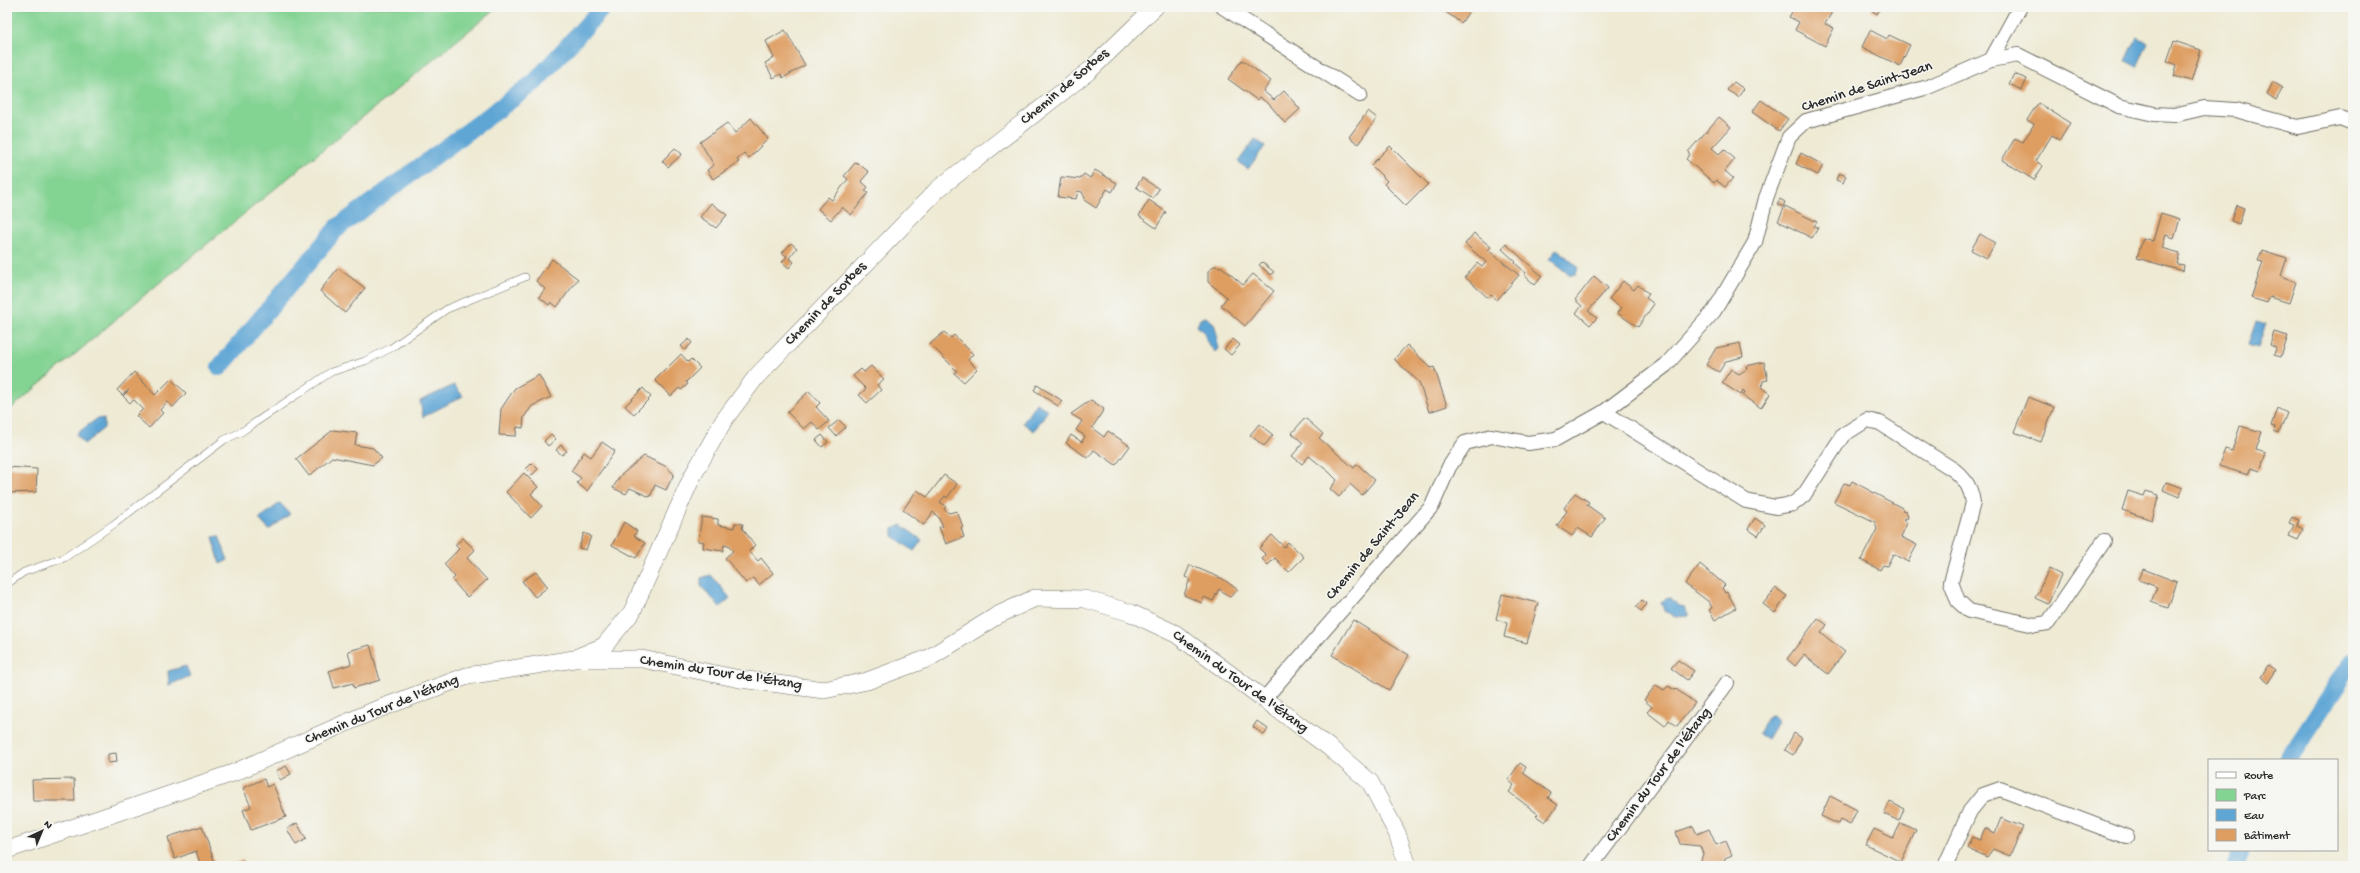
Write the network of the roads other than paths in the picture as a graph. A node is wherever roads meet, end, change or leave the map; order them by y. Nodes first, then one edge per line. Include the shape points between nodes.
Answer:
1 (1155, 7) edge
2 (1223, 7) edge
3 (2020, 7) edge
4 (1991, 60) junction
5 (1360, 95) dead end
6 (2353, 124) edge
7 (525, 277) dead end
8 (1604, 412) junction
9 (2104, 541) dead end
10 (7, 584) edge
11 (574, 659) junction
12 (1727, 683) dead end
13 (1264, 699) junction
14 (2127, 837) dead end
15 (7, 850) edge
16 (1408, 866) edge
17 (1591, 866) edge
18 (1945, 866) edge

1 - 11 street, Chemin de Sorbes via 1089,71 938,189 756,377 724,420 692,477 632,612 604,646
2 - 5 street
3 - 4 street
4 - 6 street, Chemin de Saint-Jean via 2018,55 2119,106 2154,114 2174,116 2204,108 2236,110 2298,127 2340,118
4 - 8 street, Chemin de Saint-Jean via 1928,87 1806,121 1789,136 1766,198 1755,242 1714,311 1666,365
7 - 10 lane via 448,309 391,348 365,362 331,372 241,432 224,440 114,524 64,558 24,572
8 - 9 street via 1746,501 1776,507 1793,504 1804,494 1844,435 1867,420 1880,423 1965,479 1973,503 1951,582 1958,601 1969,611 2035,624 2048,623
8 - 13 street, Chemin de Saint-Jean via 1556,438 1528,442 1492,436 1466,443 1449,467 1432,506
11 - 13 street, Chemin du Tour de l'Étang via 642,659 740,679 824,690 867,681 929,658 998,615 1035,598 1085,599 1131,613 1176,634
11 - 15 street, Chemin du Tour de l'Étang via 467,676 373,710 233,773
12 - 17 street, Chemin du Tour de l'Étang
13 - 16 street, Chemin du Tour de l'Étang via 1330,748 1370,782 1397,832
14 - 18 street via 2000,789 1983,795 1970,811

